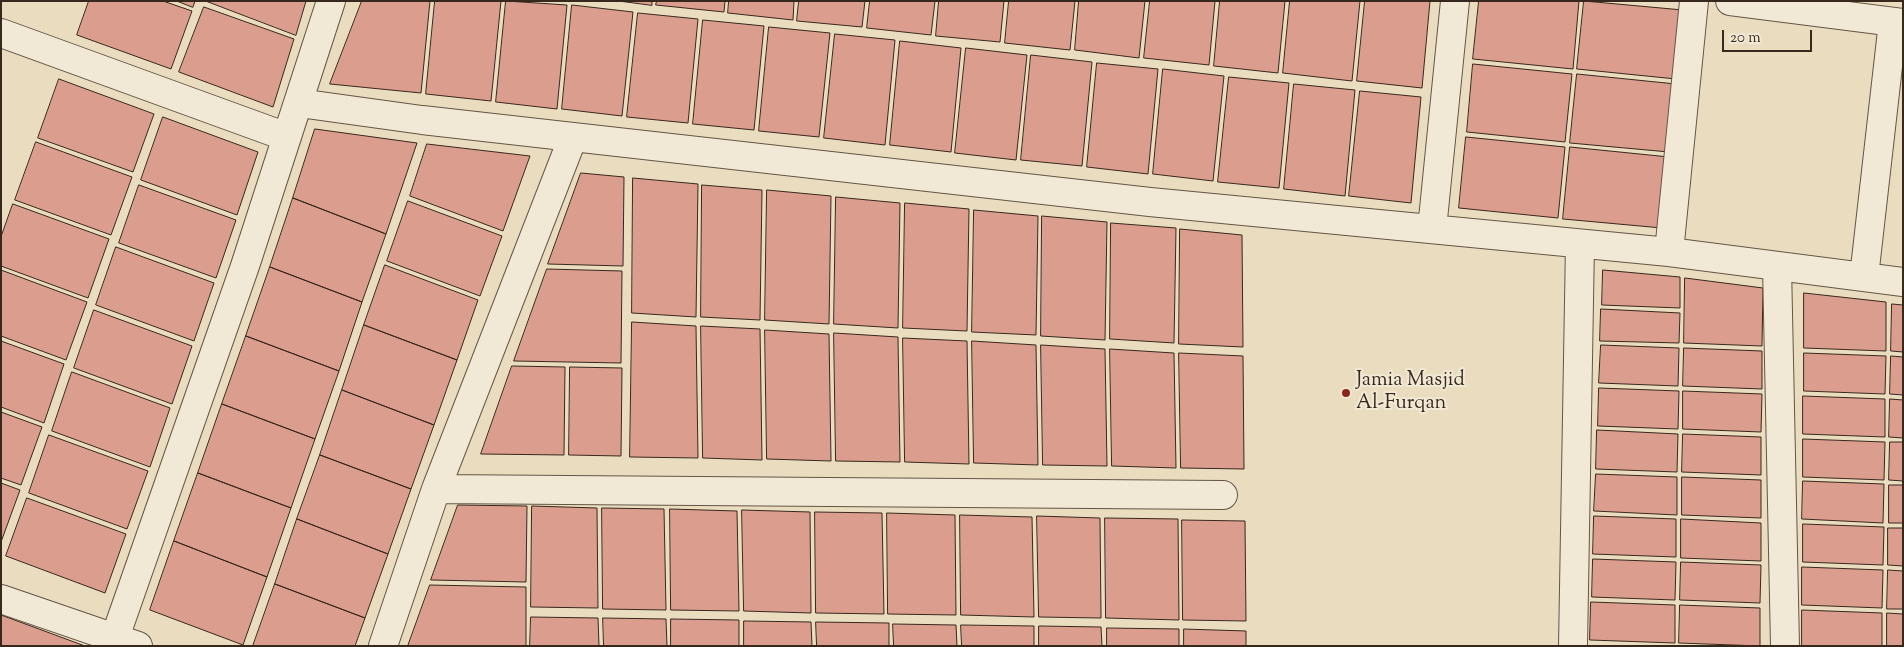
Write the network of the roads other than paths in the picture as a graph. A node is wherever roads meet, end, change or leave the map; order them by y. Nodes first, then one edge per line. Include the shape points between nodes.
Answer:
1 (331, 1) edge
2 (1454, 1) edge
3 (1694, 1) edge
4 (1730, 1) edge
5 (1898, 22) edge
6 (1, 33) edge
7 (299, 103) junction
8 (573, 136) junction
9 (287, 138) junction
10 (1432, 229) junction
11 (1580, 244) junction
12 (1669, 252) junction
13 (1777, 266) junction
14 (1864, 277) junction
15 (1903, 282) edge
16 (436, 489) junction
17 (1224, 495) dead end
18 (1, 599) edge
19 (121, 643) edge
20 (383, 646) edge
21 (1573, 646) edge
22 (1785, 646) edge

1 - 7 street
2 - 10 street
3 - 12 street
4 - 5 street
5 - 14 street
6 - 9 street
7 - 8 street
7 - 9 street
8 - 10 street via 1150,202
8 - 16 street
9 - 19 street
10 - 11 street
11 - 12 street
11 - 21 street
12 - 13 street
13 - 14 street
13 - 22 street
14 - 15 street
16 - 17 street
16 - 20 street
18 - 19 street

